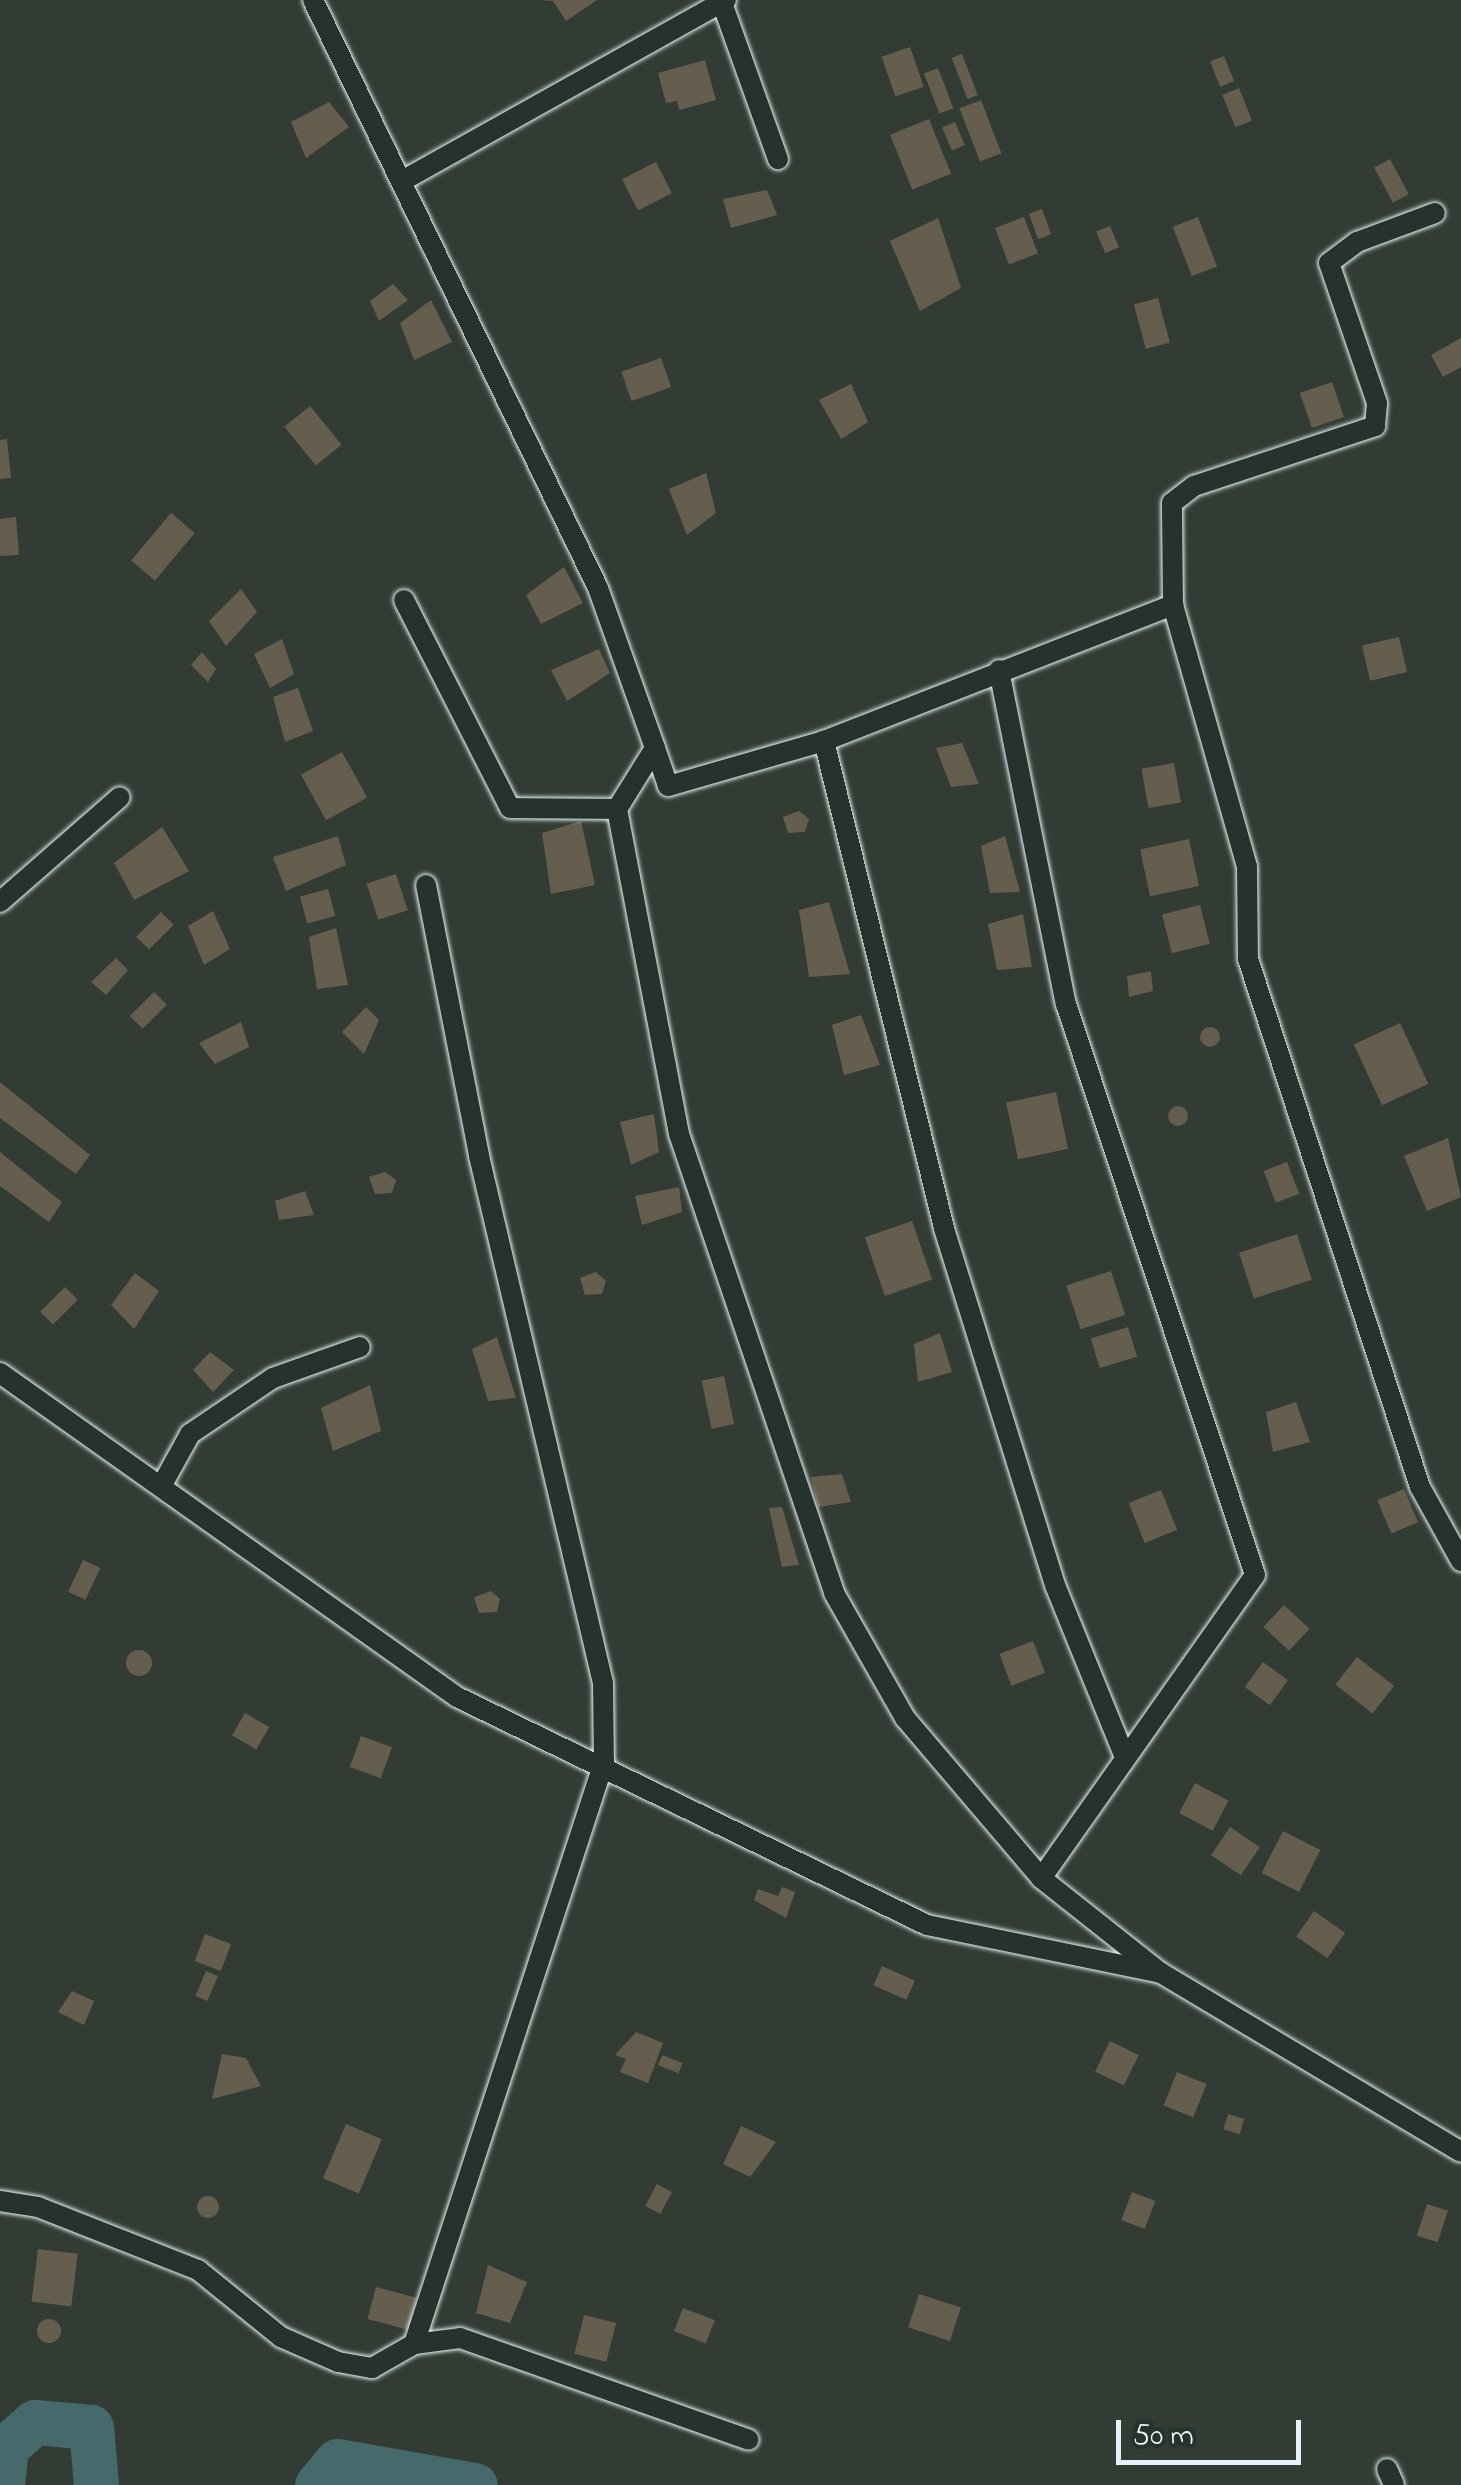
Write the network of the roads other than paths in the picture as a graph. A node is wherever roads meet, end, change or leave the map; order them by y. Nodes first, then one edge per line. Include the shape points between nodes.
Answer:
1 (313, 0) edge
2 (723, 1) edge
3 (778, 159) dead end
4 (402, 182) junction
5 (1435, 213) dead end
6 (404, 600) dead end
7 (1173, 605) junction
8 (999, 670) junction
9 (824, 741) junction
10 (655, 748) junction
11 (120, 797) dead end
12 (617, 809) junction
13 (426, 885) dead end
14 (0, 902) edge
15 (360, 1347) dead end
16 (0, 1373) edge
17 (163, 1483) junction
18 (1461, 1560) edge
19 (1124, 1756) junction
20 (604, 1762) junction
21 (1040, 1878) junction
22 (1161, 1973) junction
23 (1461, 2152) edge
24 (0, 2201) edge
25 (414, 2344) junction
26 (749, 2440) dead end

1 - 4 street
2 - 3 street
2 - 4 street
4 - 10 street via 598,588
5 - 7 street via 1357,242 1330,263 1377,403 1375,426 1194,486 1172,503
6 - 12 street via 510,808
7 - 8 street
7 - 18 street via 1247,866 1248,959 1420,1487
8 - 9 street
8 - 19 street via 1066,1004 1255,1575
9 - 10 street via 668,786
9 - 19 street via 944,1228 1055,1585
10 - 12 street
11 - 14 street
12 - 21 street via 679,1134 834,1593 905,1718
13 - 20 street via 479,1156 603,1683
15 - 17 street via 272,1378 190,1434
16 - 17 street
17 - 20 street via 457,1697
19 - 21 street
20 - 22 street via 775,1858 928,1924
20 - 25 street
21 - 22 street
22 - 23 street
24 - 25 street via 38,2207 198,2270 282,2337 338,2362 372,2368
25 - 26 street via 460,2338

